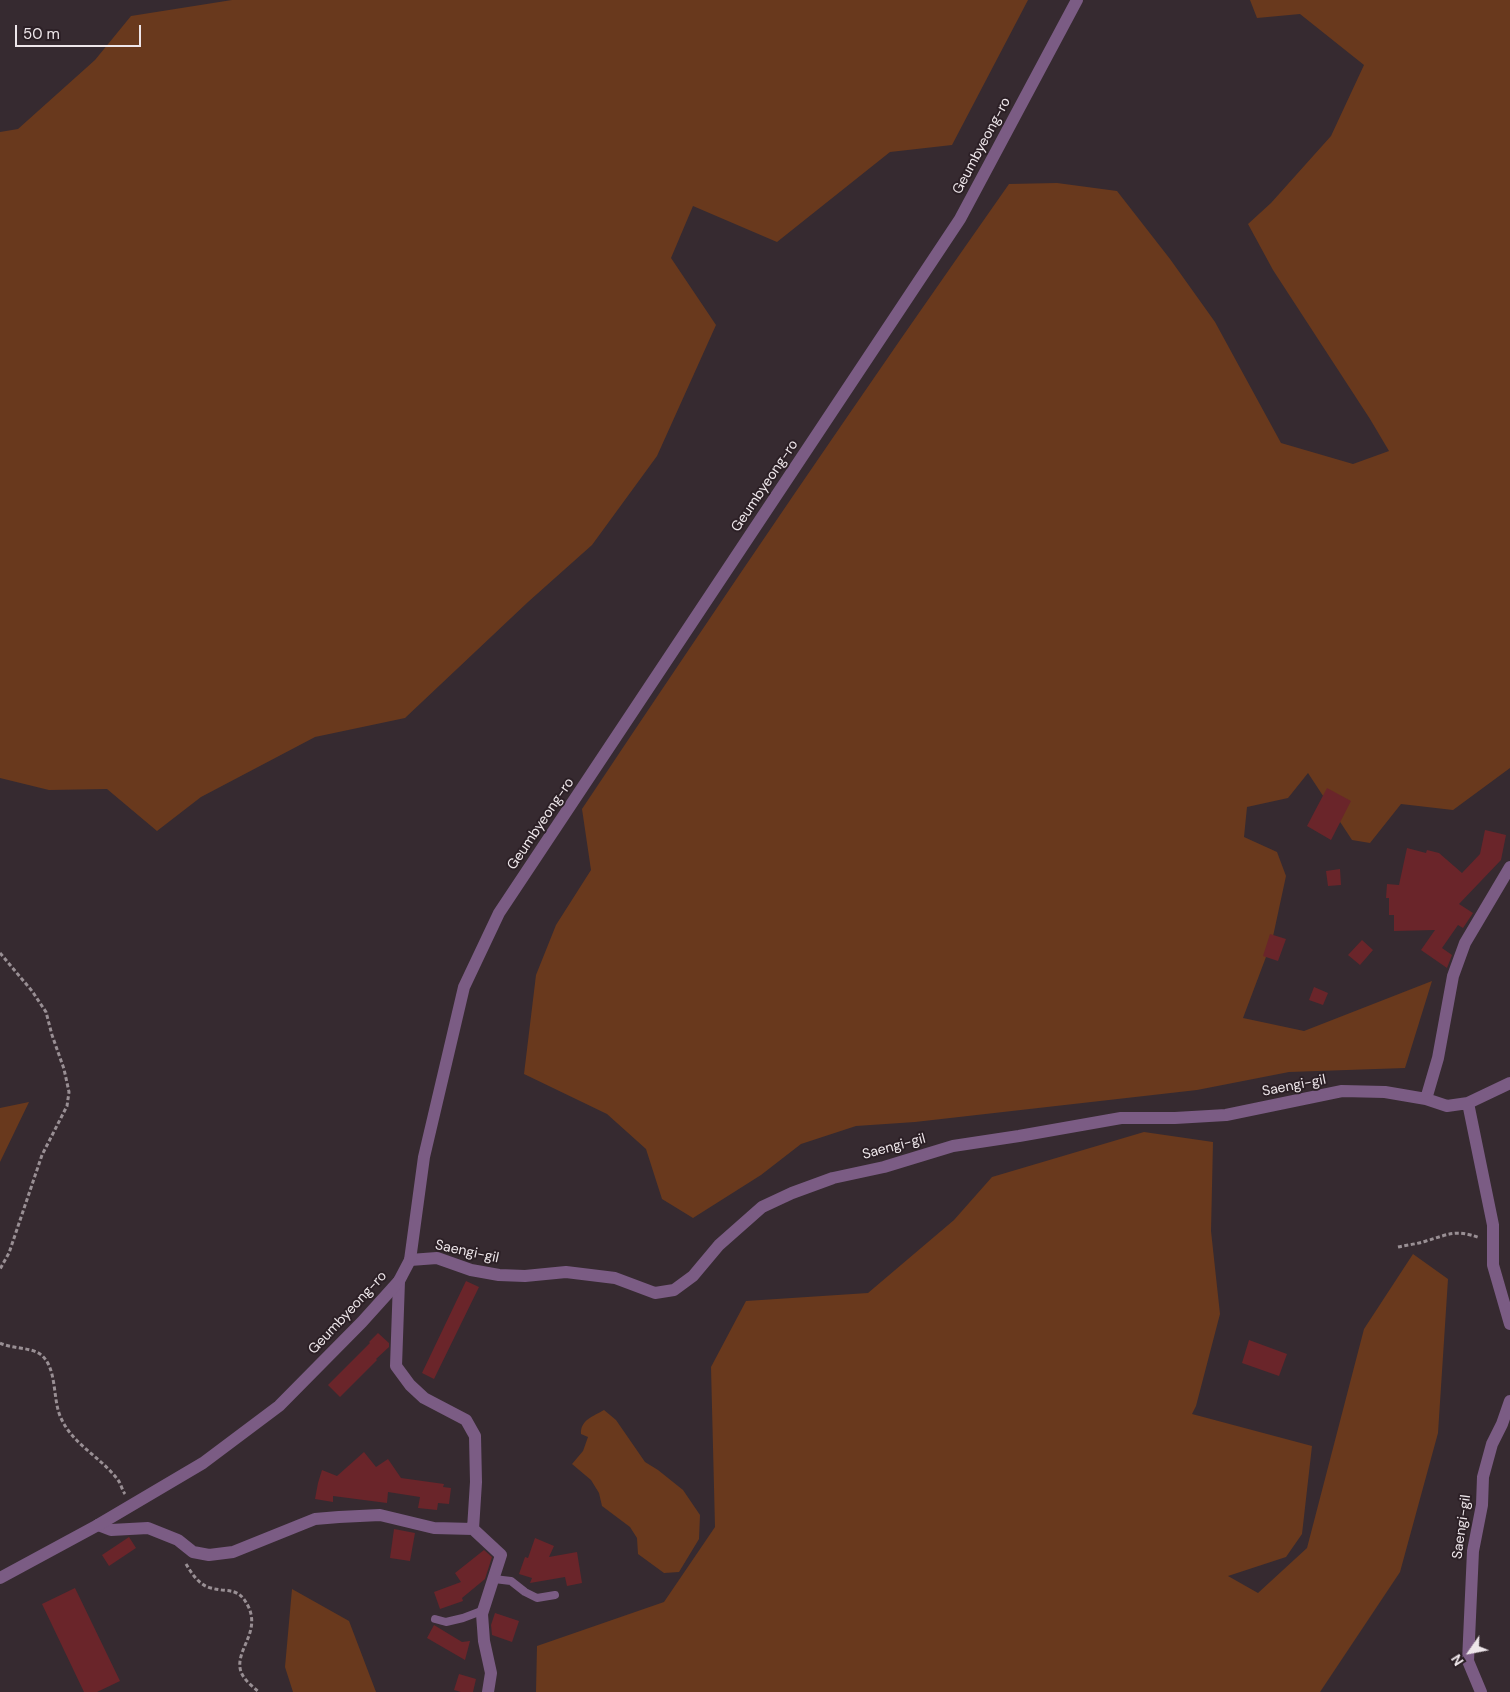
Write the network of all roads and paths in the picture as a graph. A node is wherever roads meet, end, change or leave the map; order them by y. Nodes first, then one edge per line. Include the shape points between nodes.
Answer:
1 (1077, 0) edge
2 (1510, 867) edge
3 (0, 953) edge
4 (1510, 1083) edge
5 (1426, 1099) junction
6 (1468, 1103) junction
7 (1493, 1243) junction
8 (1398, 1247) dead end
9 (410, 1260) junction
10 (0, 1269) edge
11 (399, 1281) junction
12 (1510, 1324) edge
13 (0, 1343) edge
14 (1510, 1401) edge
15 (130, 1506) junction
16 (98, 1525) junction
17 (473, 1529) junction
18 (178, 1540) junction
19 (0, 1578) edge
20 (494, 1579) junction
21 (555, 1595) dead end
22 (484, 1610) junction
23 (435, 1619) dead end
24 (259, 1692) edge
25 (488, 1692) edge
26 (1481, 1692) edge

1 - 9 street, Geumbyeong-ro via 960,219 499,913 464,987 424,1157
2 - 5 street via 1465,943 1453,976 1438,1058
3 - 10 path via 46,1012 70,1092 67,1106 42,1155 9,1253
4 - 6 street, Saengi-gil
5 - 6 street, Saengi-gil via 1447,1106
5 - 9 street, Saengi-gil via 1384,1092 1342,1091 1226,1115 1121,1118 953,1146 833,1178 762,1207 719,1245 693,1276 674,1290 656,1293 615,1278 566,1272 499,1275 471,1270 437,1258
6 - 7 street via 1493,1225
7 - 8 path via 1470,1234 1450,1233
7 - 12 street via 1493,1265
9 - 11 street, Geumbyeong-ro
11 - 15 street, Geumbyeong-ro via 279,1406 203,1463
11 - 17 street via 396,1366 424,1398 466,1420 475,1436
13 - 15 path via 40,1354 50,1366 60,1416 66,1429 118,1481
14 - 26 street, Saengi-gil via 1492,1444 1483,1477 1482,1505 1473,1552 1468,1662
15 - 16 street, Geumbyeong-ro
16 - 18 street via 111,1530 148,1528
16 - 19 street, Geumbyeong-ro
17 - 18 street via 434,1528 380,1515 315,1519 233,1552 209,1555 193,1552
17 - 20 street via 501,1554
18 - 24 path via 184,1563 195,1578 209,1588 240,1594 249,1609 253,1627 240,1659 241,1672
20 - 21 lane via 511,1581 537,1598
20 - 22 street
22 - 23 lane via 446,1622
22 - 25 street via 484,1641 491,1673

